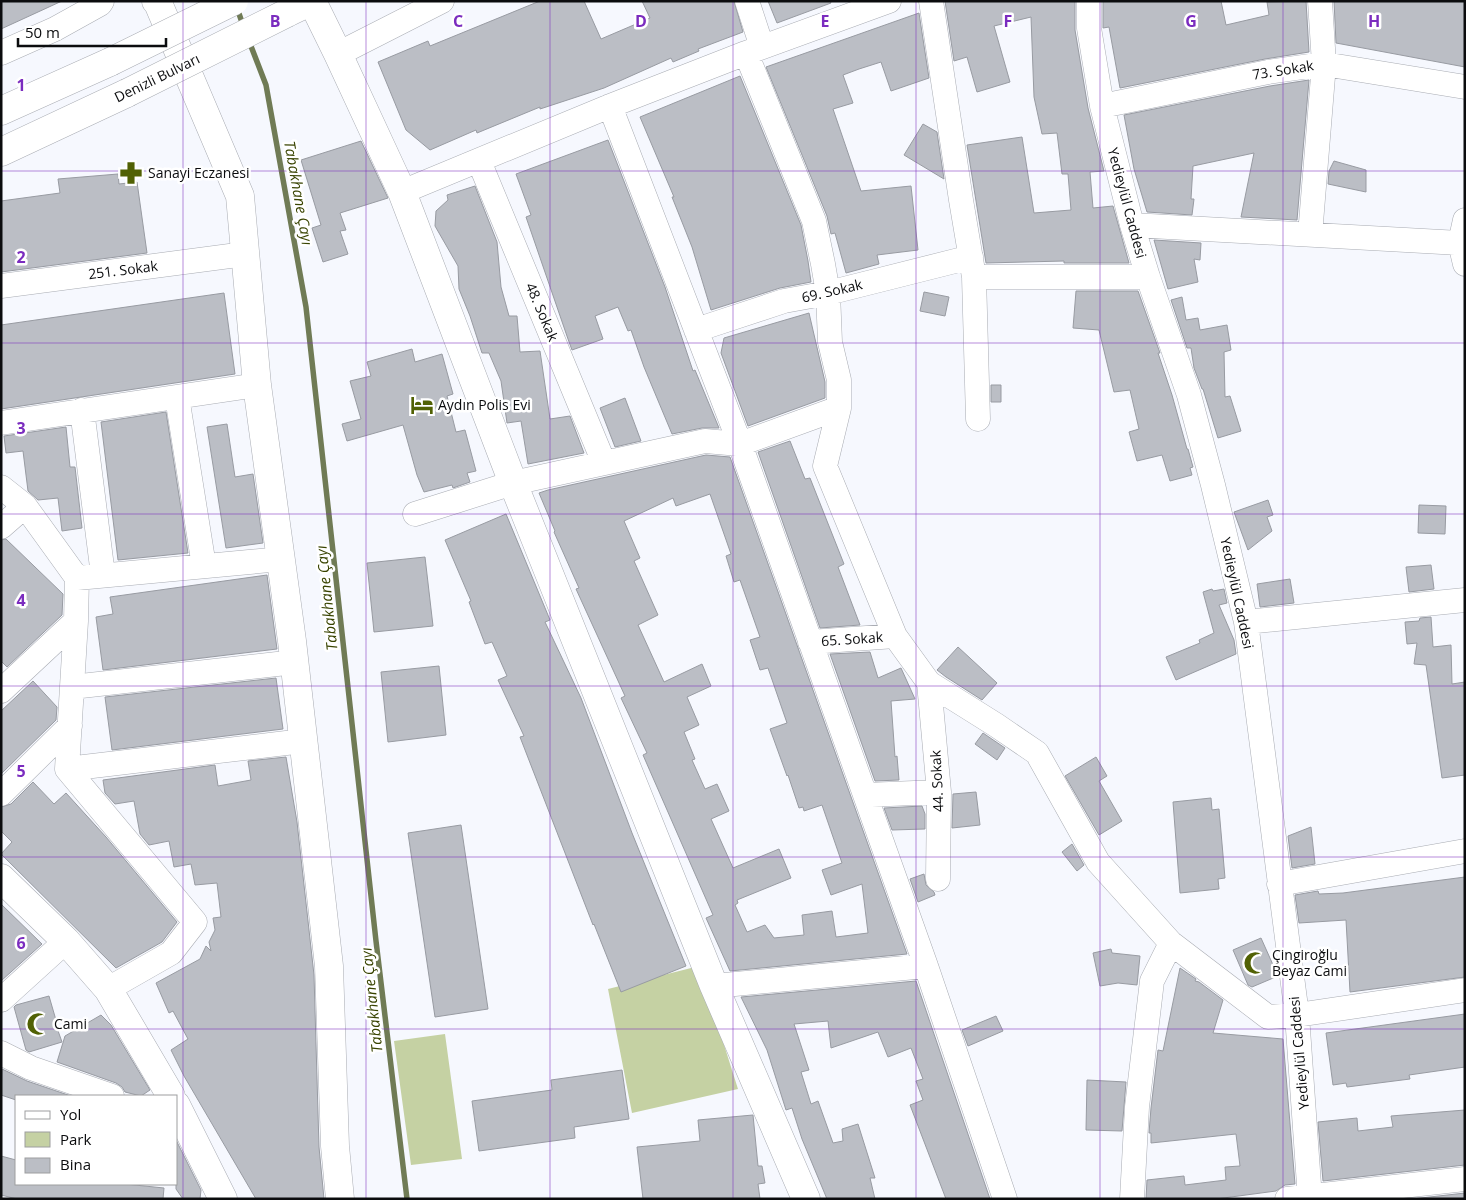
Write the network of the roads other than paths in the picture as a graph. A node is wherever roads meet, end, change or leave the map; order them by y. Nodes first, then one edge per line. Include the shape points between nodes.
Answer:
1 (102, 1) edge
2 (156, 1) edge
3 (234, 1) edge
4 (312, 1) edge
5 (442, 1) edge
6 (747, 1) edge
7 (889, 1) edge
8 (931, 1) edge
9 (1090, 1) edge
10 (1320, 1) edge
11 (754, 50) junction
12 (1, 52) edge
13 (338, 54) junction
14 (1324, 64) junction
15 (1465, 87) edge
16 (610, 106) junction
17 (1102, 106) junction
18 (1, 111) edge
19 (1, 152) edge
20 (479, 160) junction
21 (402, 192) junction
22 (1465, 220) edge
23 (1132, 225) junction
24 (1310, 235) junction
25 (1462, 253) edge
26 (245, 254) junction
27 (973, 267) junction
28 (1148, 277) junction
29 (1, 286) edge
30 (828, 293) junction
31 (696, 330) junction
32 (258, 384) junction
33 (177, 397) junction
34 (839, 408) junction
35 (82, 410) junction
36 (978, 419) dead end
37 (1, 423) edge
38 (740, 444) junction
39 (604, 464) junction
40 (513, 483) junction
41 (1, 487) edge
42 (25, 506) junction
43 (416, 514) dead end
44 (1, 527) edge
45 (281, 559) junction
46 (204, 566) junction
47 (102, 576) junction
48 (77, 578) junction
49 (1465, 600) edge
50 (76, 622) junction
51 (1246, 622) junction
52 (895, 636) junction
53 (810, 642) junction
54 (295, 662) junction
55 (929, 683) junction
56 (72, 687) junction
57 (1, 691) edge
58 (70, 726) junction
59 (304, 741) junction
60 (68, 769) junction
61 (939, 792) junction
62 (1, 794) edge
63 (866, 795) junction
64 (1465, 851) edge
65 (1, 878) edge
66 (938, 879) dead end
67 (1279, 884) junction
68 (66, 941) junction
69 (1171, 943) junction
70 (926, 966) junction
71 (714, 986) junction
72 (108, 989) junction
73 (1465, 990) edge
74 (1, 1000) edge
75 (1297, 1015) junction
76 (1, 1053) edge
77 (109, 1095) edge
78 (171, 1095) edge
79 (178, 1108) edge
80 (1465, 1179) edge
81 (1302, 1198) edge
82 (223, 1199) edge
83 (340, 1199) edge
84 (806, 1199) edge
85 (1005, 1199) edge
86 (1132, 1199) edge

1 - 12 street via 55,29
2 - 26 main road via 240,196
3 - 18 main road, bridge
4 - 13 main road
4 - 19 main road, Denizli Bulvarı, bridge
5 - 13 street
6 - 11 street
7 - 11 street
8 - 27 street
9 - 17 street, Yedieylül Caddesi via 1089,28
10 - 14 street
11 - 16 street
11 - 30 street via 814,221
13 - 21 main road
14 - 15 street, 73. Sokak
14 - 17 street, 73. Sokak via 1268,72
14 - 24 street
16 - 20 street
16 - 31 street
17 - 23 street, Yedieylül Caddesi
20 - 21 street
20 - 39 street, 48. Sokak
21 - 40 main road
22 - 25 street
23 - 24 street
23 - 28 street, Yedieylül Caddesi
24 - 25 street
26 - 29 street, 251. Sokak
26 - 32 main road
27 - 28 street, 69. Sokak
27 - 30 street, 69. Sokak
27 - 36 street
28 - 51 street, Yedieylül Caddesi via 1189,395
30 - 31 street, 69. Sokak via 784,301
30 - 34 street via 830,342 840,380
31 - 38 street
32 - 33 street
32 - 45 main road
33 - 35 street
33 - 46 street
34 - 38 street
34 - 52 street via 825,466
35 - 37 street
35 - 47 street
38 - 39 street via 704,441
38 - 53 street
39 - 40 street
40 - 43 street
40 - 71 main road
41 - 42 street
42 - 44 street
42 - 48 street
45 - 46 street
45 - 54 main road
46 - 47 street
47 - 48 street
48 - 50 street
49 - 51 street
50 - 56 street
50 - 57 street
51 - 67 street, Yedieylül Caddesi
52 - 53 street, 65. Sokak
52 - 55 street
53 - 63 street
54 - 56 street
54 - 59 main road
55 - 61 street, 44. Sokak
55 - 69 street via 1036,753 1098,862
56 - 58 street
58 - 60 street
58 - 62 street
59 - 60 street
59 - 83 main road via 329,966
60 - 72 street via 195,922 171,953
61 - 63 street
61 - 66 street, 44. Sokak
63 - 70 street
64 - 67 street
65 - 68 main road
67 - 75 street, Yedieylül Caddesi
68 - 72 main road
68 - 74 street
69 - 75 street via 1268,1017
69 - 86 street via 1152,981 1137,1107
70 - 71 street
70 - 85 street
71 - 84 main road
72 - 78 main road
73 - 75 street
75 - 81 street, Yedieylül Caddesi
76 - 77 street via 32,1068
79 - 82 main road
80 - 81 street

